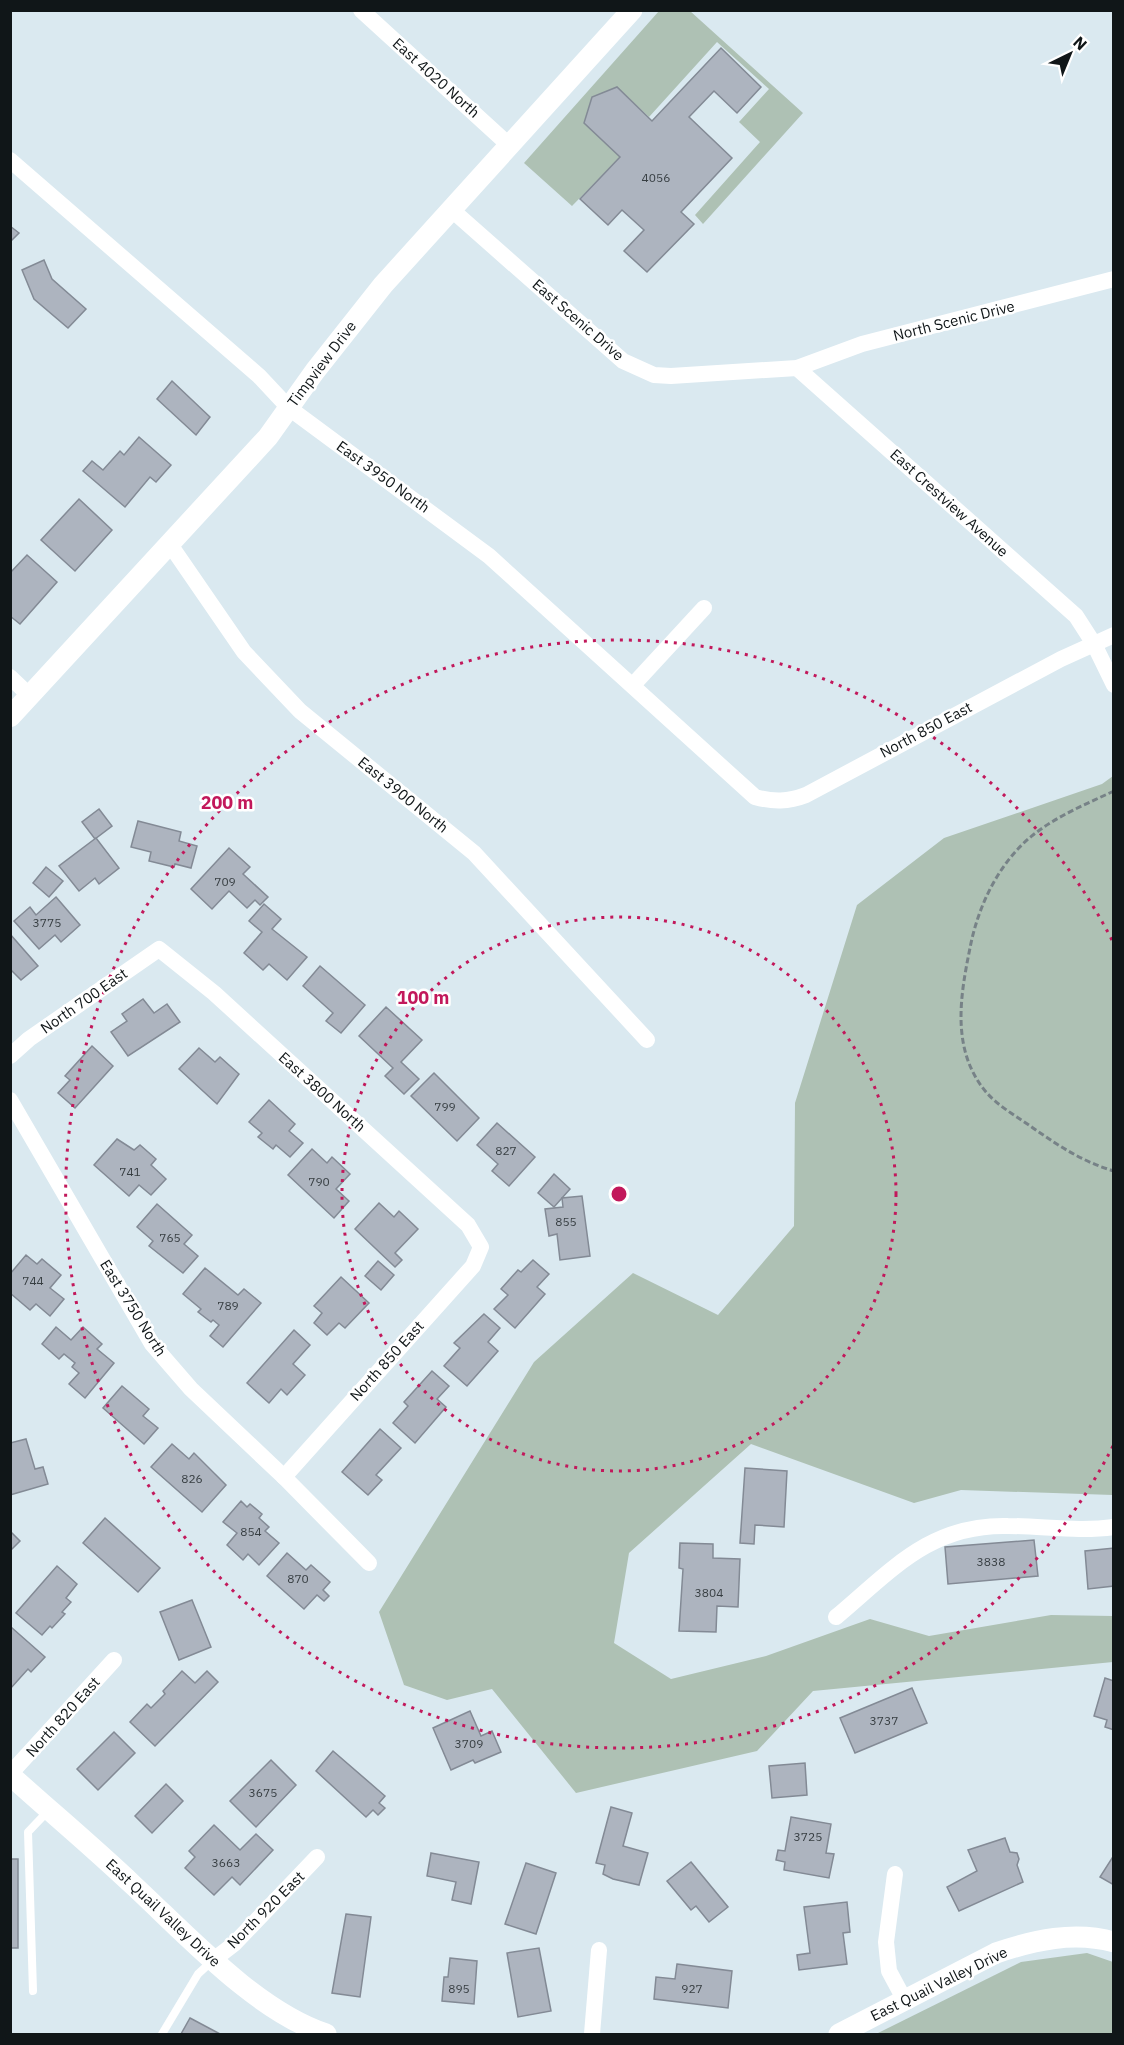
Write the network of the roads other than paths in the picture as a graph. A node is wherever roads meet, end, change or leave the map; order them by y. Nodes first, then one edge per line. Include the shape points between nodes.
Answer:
1 (361, 10) edge
2 (632, 10) edge
3 (510, 146) junction
4 (10, 160) edge
5 (453, 210) junction
6 (1113, 279) edge
7 (797, 368) junction
8 (289, 408) junction
9 (169, 543) junction
10 (704, 608) dead end
11 (1113, 635) edge
12 (1094, 644) junction
13 (10, 677) edge
14 (633, 685) junction
15 (1113, 685) edge
16 (30, 696) junction
17 (10, 717) edge
18 (755, 797) joint
19 (159, 949) joint
20 (646, 1040) dead end
21 (10, 1056) edge
22 (10, 1100) edge
23 (478, 1242) joint
24 (284, 1477) junction
25 (1113, 1527) edge
26 (369, 1563) dead end
27 (836, 1617) dead end
28 (114, 1660) dead end
29 (10, 1774) edge
30 (49, 1810) junction
31 (317, 1857) dead end
32 (895, 1874) dead end
33 (1113, 1942) edge
34 (600, 1950) dead end
35 (212, 1961) junction
36 (33, 1991) dead end
37 (904, 1999) junction
38 (162, 2034) edge
39 (326, 2034) edge
40 (592, 2034) edge
41 (839, 2034) edge

1 - 3 street, East 4020 North
2 - 3 street, Timpview Drive
3 - 5 street, Timpview Drive
4 - 8 street, East 3950 North via 259,375
5 - 7 street, East Scenic Drive via 638,369 670,376
5 - 8 street, Timpview Drive via 383,285
6 - 7 street, North Scenic Drive via 862,344
7 - 12 street, East Crestview Avenue via 1076,616
8 - 9 street, Timpview Drive via 268,437
8 - 14 street, East 3950 North via 489,556
9 - 16 street, Timpview Drive
9 - 20 street, East 3900 North via 244,652 300,711 474,853
10 - 14 street
11 - 12 street, North 850 East
12 - 15 street, East Crestview Avenue
12 - 18 street, North 850 East via 806,795 787,801
13 - 16 street
14 - 18 street, East 3950 North
16 - 17 street, Timpview Drive
19 - 21 street, North 700 East
19 - 23 street, East 3800 North via 214,993 468,1225
22 - 24 street, East 3750 North via 152,1344 191,1389
23 - 24 street, North 850 East via 481,1247 473,1266
24 - 26 street, East 3750 North
25 - 27 street via 1093,1530 1007,1525 960,1529 932,1540
28 - 29 street, North 820 East
29 - 30 street, East Quail Valley Drive
30 - 35 street, East Quail Valley Drive
30 - 36 lane via 28,1832
31 - 35 street, North 920 East via 234,1944
32 - 37 street via 886,1942 889,1971
33 - 37 street, East Quail Valley Drive via 1078,1937 1023,1944 996,1953
34 - 40 street
35 - 38 lane via 198,1974
35 - 39 street, East Quail Valley Drive via 307,2028
37 - 41 street, East Quail Valley Drive

